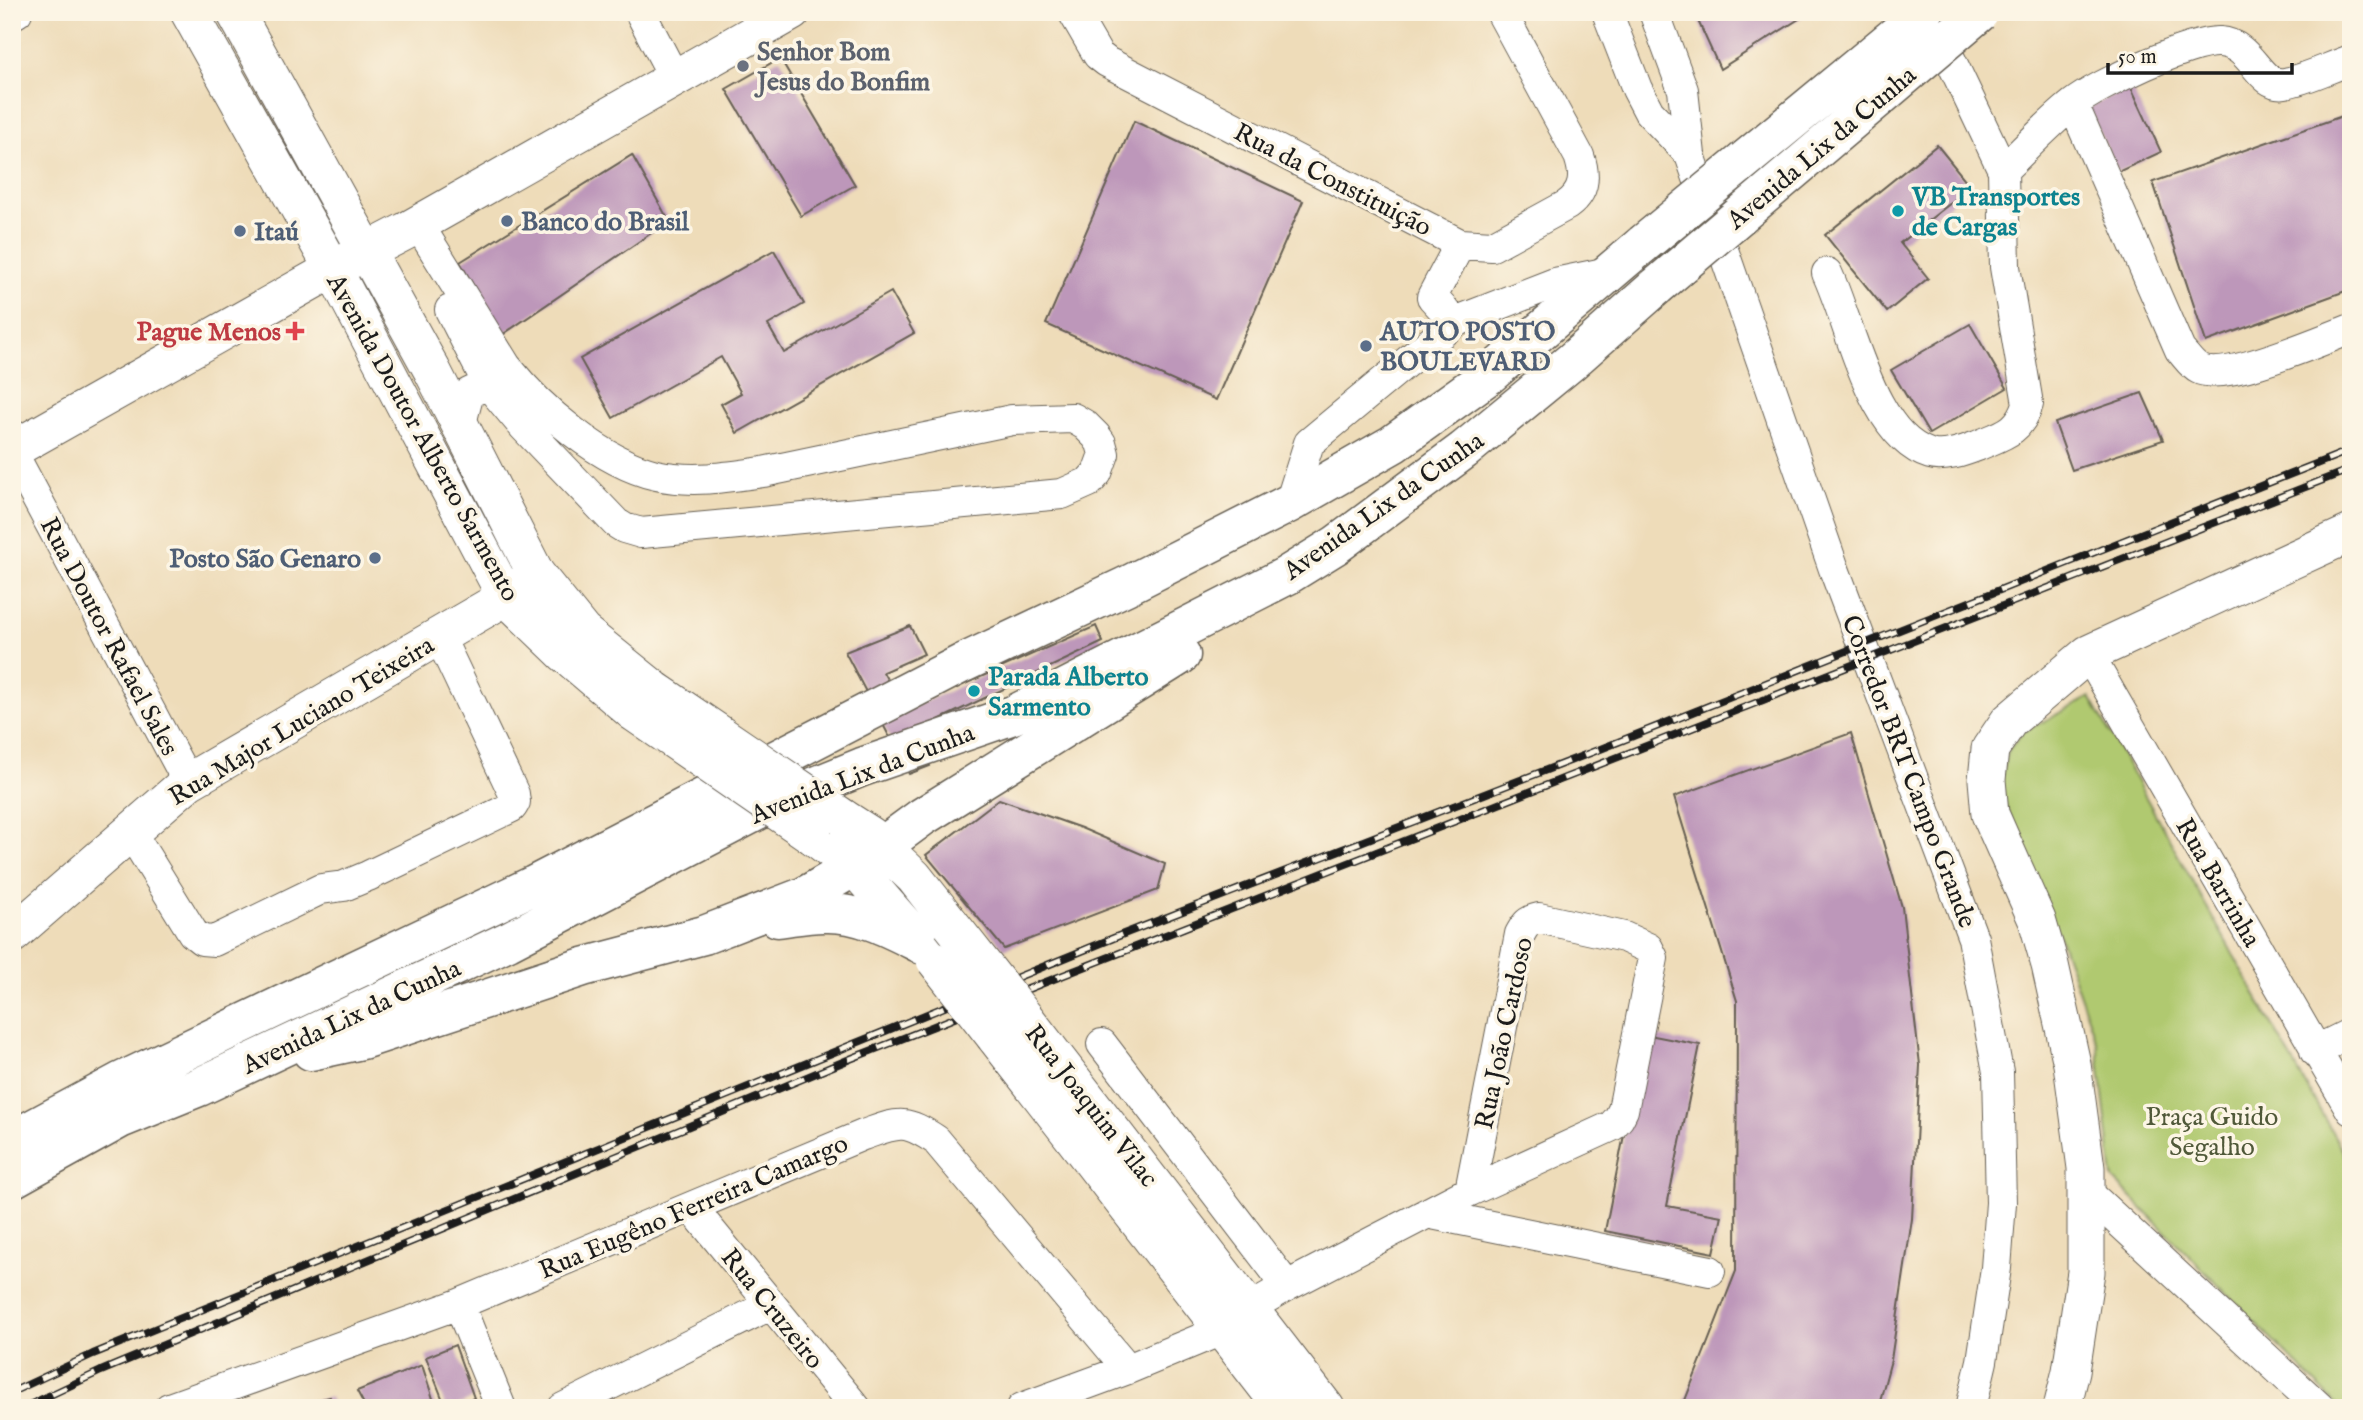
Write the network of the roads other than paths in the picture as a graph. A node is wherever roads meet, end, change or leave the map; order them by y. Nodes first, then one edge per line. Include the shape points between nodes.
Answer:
1 (189, 12) edge
2 (235, 12) edge
3 (640, 12) edge
4 (792, 12) edge
5 (1073, 12) edge
6 (1501, 12) edge
7 (1607, 12) edge
8 (1654, 12) edge
9 (1926, 12) edge
10 (1980, 12) edge
11 (2351, 60) edge
12 (675, 79) junction
13 (2073, 104) junction
14 (1690, 155) junction
15 (2003, 170) junction
16 (412, 228) junction
17 (1460, 244) junction
18 (368, 250) junction
19 (333, 269) junction
20 (1609, 272) junction
21 (1827, 273) dead end
22 (1455, 323) junction
23 (2351, 329) edge
24 (432, 370) junction
25 (491, 371) junction
26 (460, 427) junction
27 (12, 451) edge
28 (1290, 503) junction
29 (2351, 533) edge
30 (536, 574) junction
31 (1286, 576) junction
32 (506, 597) junction
33 (439, 636) junction
34 (2088, 654) junction
35 (644, 701) junction
36 (188, 782) junction
37 (828, 827) joint
38 (130, 831) junction
39 (868, 857) junction
40 (704, 934) junction
41 (12, 935) edge
42 (936, 943) junction
43 (2351, 1033) edge
44 (1102, 1044) dead end
45 (2315, 1051) junction
46 (251, 1063) junction
47 (2351, 1110) edge
48 (12, 1140) edge
49 (12, 1179) edge
50 (1471, 1191) junction
51 (2086, 1191) junction
52 (692, 1208) junction
53 (1427, 1213) junction
54 (1710, 1271) dead end
55 (1287, 1286) junction
56 (459, 1304) junction
57 (770, 1305) junction
58 (1236, 1319) junction
59 (1128, 1369) junction
60 (169, 1408) edge
61 (501, 1408) edge
62 (563, 1408) edge
63 (856, 1408) edge
64 (1022, 1408) edge
65 (1283, 1408) edge
66 (1326, 1408) edge
67 (1970, 1408) edge
68 (2062, 1408) edge
69 (2320, 1408) edge

1 - 19 main road, Avenida Doutor Alberto Sarmento
2 - 18 main road, Avenida Doutor Alberto Sarmento
3 - 12 street
4 - 12 main road
5 - 17 street, Rua da Constituição via 1098,55 1107,62
6 - 17 street, Rua da Constituição via 1579,156 1584,178 1576,199 1492,246
7 - 14 street, Corredor BRT Campo Grande via 1650,112
8 - 14 street, Corredor BRT Campo Grande via 1683,90
9 - 15 street
9 - 20 highway, Avenida Lix da Cunha, bridge
10 - 31 highway, Avenida Lix da Cunha, bridge via 1464,450 1336,545
11 - 13 street via 2284,84 2266,78 2241,50 2220,42 2206,44 2178,51
12 - 16 main road
13 - 15 street
13 - 23 street via 2180,349 2199,369 2234,371
14 - 67 street, Corredor BRT Campo Grande via 1833,569 1973,937 1998,1072 2001,1203 1996,1268
15 - 21 street via 2005,267 2028,404 2011,432 1944,455 1929,454 1902,438 1865,376
16 - 18 main road
16 - 25 street
17 - 22 street via 1432,297
18 - 19 main road
18 - 24 main road, Avenida Doutor Alberto Sarmento
19 - 27 main road
19 - 32 main road, Avenida Doutor Alberto Sarmento
20 - 22 street via 1555,282
20 - 28 highway, Avenida Lix da Cunha via 1489,375 1392,444
22 - 28 street via 1309,443
24 - 25 street via 440,374
24 - 26 main road, Avenida Doutor Alberto Sarmento
25 - 25 street via 524,427 616,523 641,533 1062,494 1089,482 1103,462 1101,443 1073,418 1013,420 763,472 723,477 657,475 612,456 530,394
25 - 26 street via 469,393
26 - 30 main road, Avenida Doutor Alberto Sarmento
27 - 36 street, Rua Doutor Rafael Sales
28 - 48 highway, Avenida Lix da Cunha via 963,663 534,885 120,1082
29 - 34 main road
30 - 32 main road, Rua Major Luciano Teixeira
30 - 35 main road, Avenida Doutor Alberto Sarmento
31 - 39 highway via 1188,651 922,817
31 - 46 highway, Avenida Lix da Cunha via 1013,715 769,805 508,941
32 - 33 main road, Rua Major Luciano Teixeira
32 - 35 main road, Avenida Doutor Alberto Sarmento via 565,654
33 - 36 main road, Rua Major Luciano Teixeira
33 - 38 street via 514,794 512,807 368,876 321,890 214,941 193,933
34 - 45 street, Rua Barrinha
34 - 51 main road via 2009,721 1990,749 1987,780 1990,814 2037,920 2050,965 2072,1064
35 - 37 main road, Avenida Doutor Alberto Sarmento, bridge
36 - 38 main road, Rua Major Luciano Teixeira
37 - 39 main road, Rua Joaquim Vilac
38 - 41 main road, Rua Major Luciano Teixeira
39 - 40 highway via 806,896
39 - 42 main road, Rua Joaquim Vilac via 914,877
40 - 42 highway via 825,912 851,915
40 - 46 highway via 583,967 362,1040
42 - 58 main road, Rua Joaquim Vilac, bridge via 1010,1028
43 - 45 street
44 - 55 street
45 - 47 street, Rua Barrinha
46 - 49 highway, Avenida Lix da Cunha via 120,1119
50 - 50 street, Rua João Cardoso via 1601,1132 1619,1118 1653,958 1648,948 1625,937 1539,918 1525,924
50 - 53 street, Rua João Cardoso
51 - 68 main road via 2086,1272
51 - 69 street
52 - 56 street, Rua Eugêno Ferreira Camargo
52 - 57 street, Rua Cruzeiro
52 - 59 street, Rua Eugêno Ferreira Camargo via 863,1135 900,1123 910,1125 936,1140
53 - 54 street
53 - 55 street, Rua João Cardoso
55 - 58 street, Rua João Cardoso
56 - 60 street, Rua Eugêno Ferreira Camargo
56 - 61 street
57 - 62 street
57 - 63 street, Rua Cruzeiro
58 - 59 street, Rua João Cardoso
58 - 65 main road, Rua Joaquim Vilac
58 - 66 main road, Rua Joaquim Vilac
59 - 64 street, Rua João Cardoso

